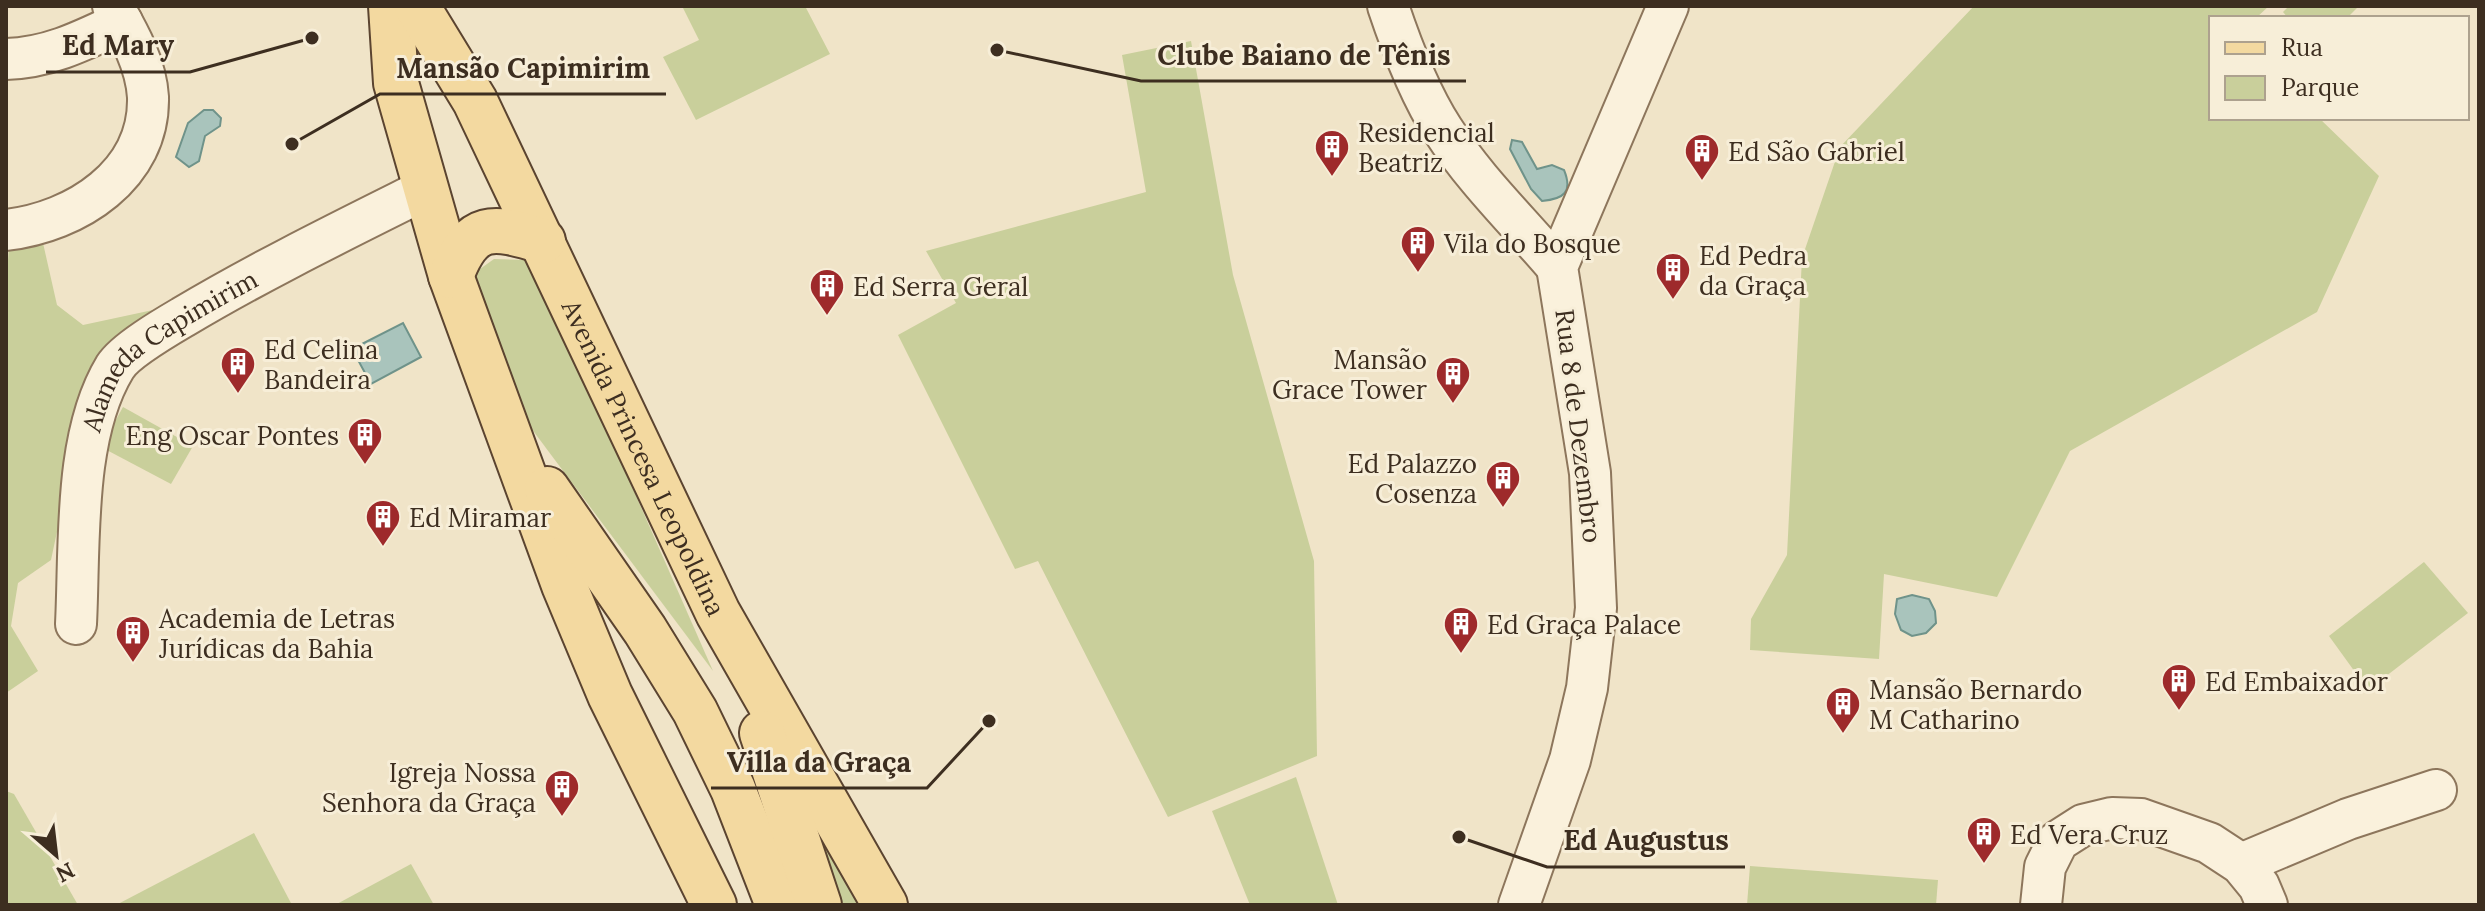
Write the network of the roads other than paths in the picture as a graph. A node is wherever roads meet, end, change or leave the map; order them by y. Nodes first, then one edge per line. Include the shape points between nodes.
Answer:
1 (391, 6) edge
2 (417, 6) edge
3 (1388, 6) edge
4 (1668, 6) edge
5 (118, 14) edge
6 (6, 59) edge
7 (475, 101) junction
8 (410, 134) junction
9 (426, 189) junction
10 (6, 230) edge
11 (543, 241) junction
12 (1557, 267) junction
13 (451, 276) junction
14 (502, 415) junction
15 (718, 613) junction
16 (76, 624) dead end
17 (2436, 790) dead end
18 (2241, 864) junction
19 (714, 905) edge
20 (778, 905) edge
21 (819, 905) edge
22 (885, 905) edge
23 (1519, 905) edge
24 (2041, 905) edge
25 (2267, 905) edge

1 - 8 main road via 396,83
2 - 7 main road, Avenida Princesa Leopoldina
3 - 12 street via 1442,129
4 - 12 street
5 - 6 street via 65,48
5 - 10 street via 141,61 148,95 146,128 134,155 116,180 86,204 50,221
7 - 8 main road via 436,89 423,96
7 - 11 main road, Avenida Princesa Leopoldina
8 - 9 main road
9 - 13 main road
9 - 16 street, Alameda Capimirim via 244,281 157,333 116,365 90,430 84,467
11 - 13 main road via 499,230 479,234 460,251
11 - 15 main road, Avenida Princesa Leopoldina
12 - 23 street, Rua 8 de Dezembro via 1590,473 1596,608 1587,688 1570,760
13 - 14 main road
14 - 19 main road via 610,695
14 - 20 main road via 695,711 733,789
15 - 21 main road
15 - 22 main road, Avenida Princesa Leopoldina
17 - 18 street via 2348,819
18 - 24 street via 2209,843 2141,819 2112,818 2083,825 2058,841 2045,867
18 - 25 street

